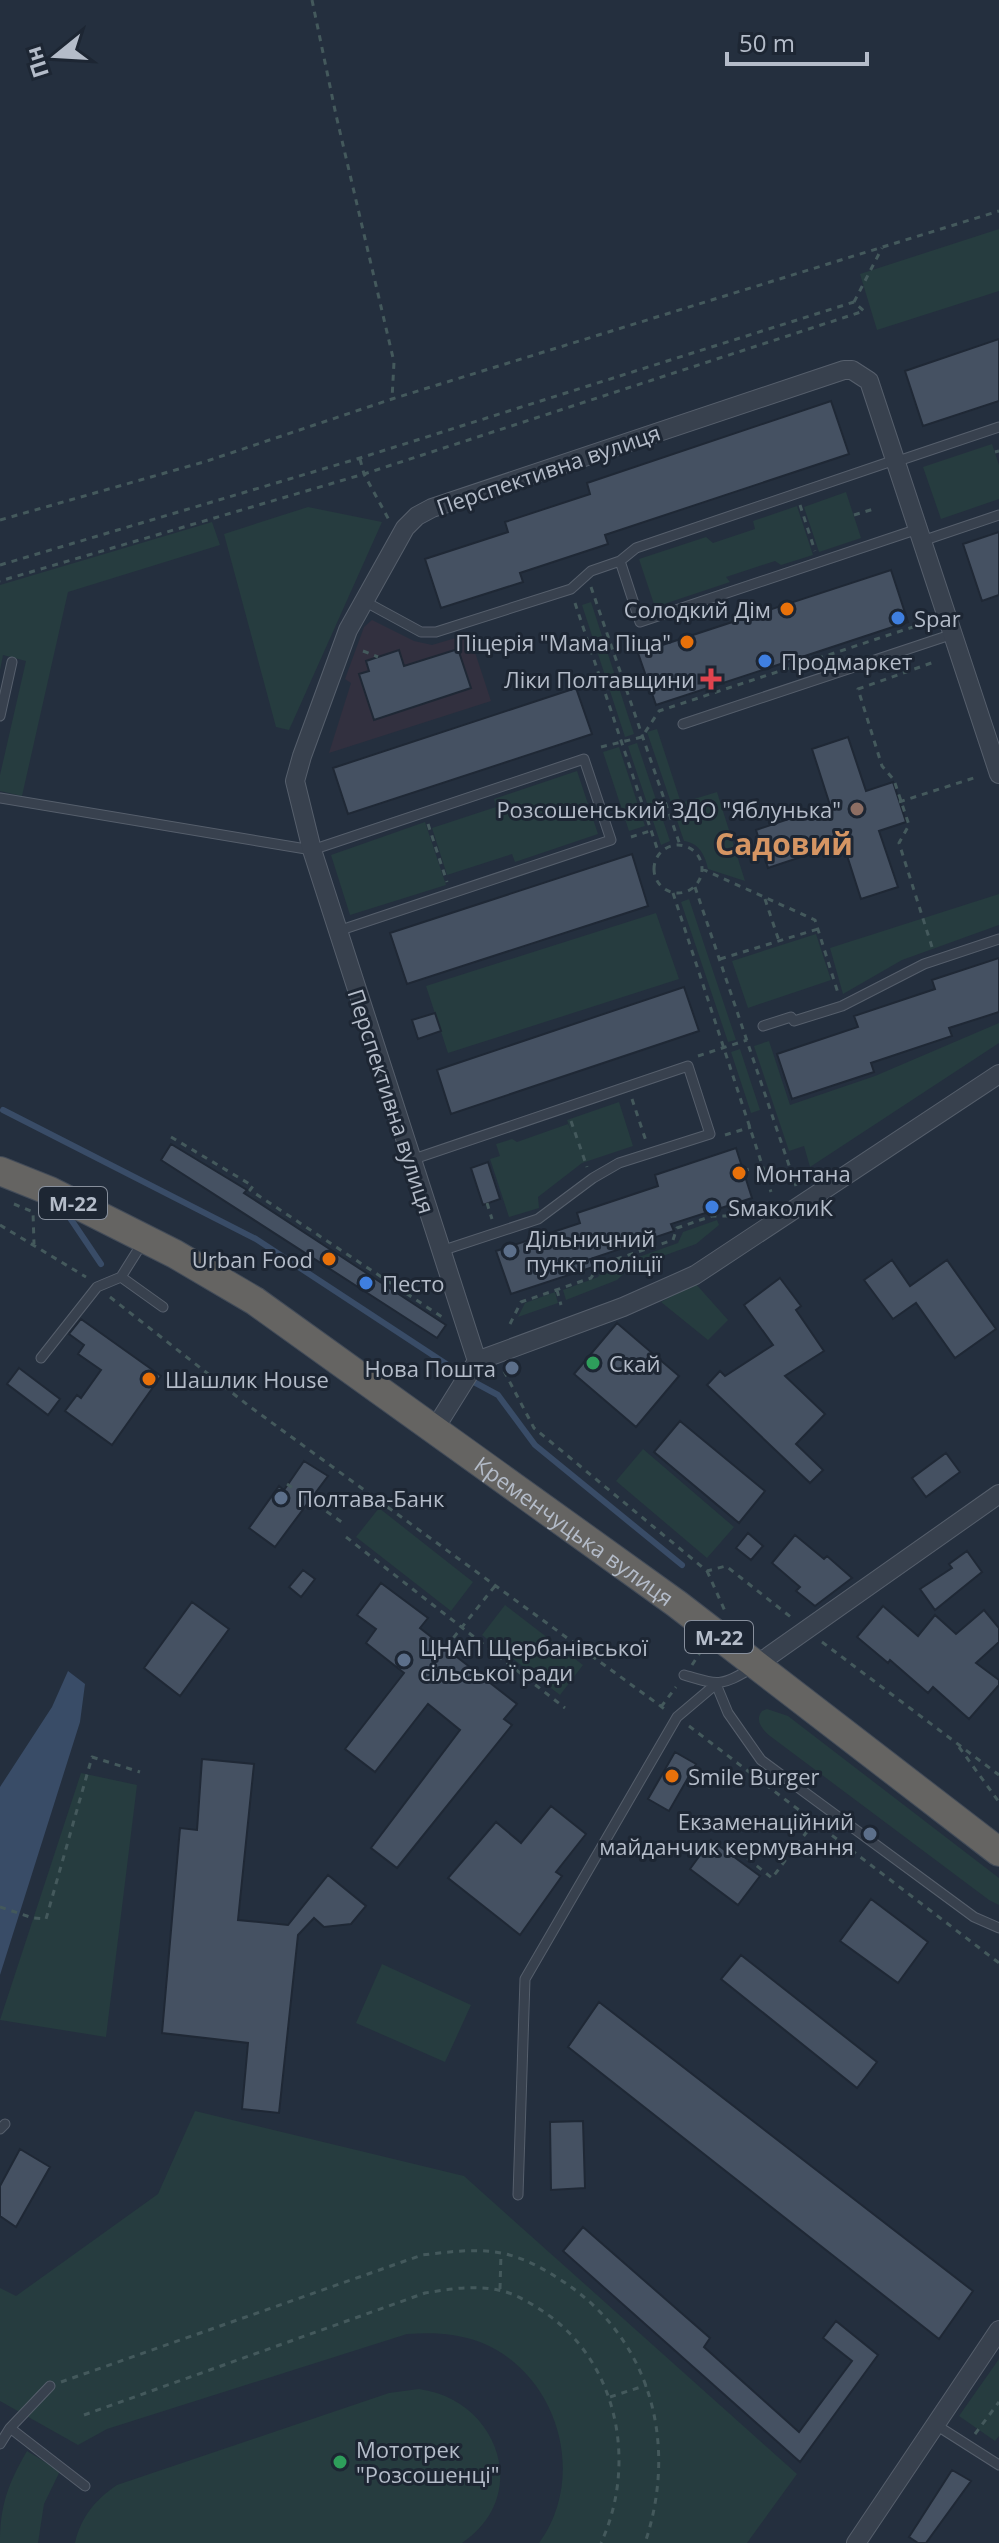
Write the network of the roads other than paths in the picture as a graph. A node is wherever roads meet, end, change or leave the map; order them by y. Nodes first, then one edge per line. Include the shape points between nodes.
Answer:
1 (999, 427) edge
2 (895, 461) junction
3 (999, 515) edge
4 (920, 535) junction
5 (620, 561) junction
6 (364, 601) junction
7 (950, 625) junction
8 (12, 662) dead end
9 (0, 716) edge
10 (683, 724) dead end
11 (999, 774) edge
12 (0, 798) edge
13 (312, 850) junction
14 (338, 931) junction
15 (999, 939) edge
16 (763, 1026) dead end
17 (999, 1074) edge
18 (411, 1160) junction
19 (0, 1171) edge
20 (145, 1239) junction
21 (441, 1251) junction
22 (121, 1277) junction
23 (163, 1307) dead end
24 (41, 1358) dead end
25 (477, 1361) junction
26 (434, 1430) junction
27 (999, 1494) edge
28 (755, 1666) junction
29 (684, 1675) dead end
30 (716, 1684) junction
31 (999, 1852) edge
32 (997, 1926) edge
33 (518, 2195) dead end
34 (999, 2330) edge
35 (50, 2386) road end
36 (936, 2425) junction
37 (10, 2428) junction
38 (0, 2444) edge
39 (999, 2465) edge
40 (85, 2486) dead end
41 (856, 2543) edge

1 - 2 lane
2 - 4 street, Перспективна вулиця
2 - 5 lane via 636,548
2 - 6 street, Перспективна вулиця via 869,381 849,369 426,510 398,538
3 - 4 lane
4 - 5 lane via 640,622
4 - 7 street, Перспективна вулиця
5 - 6 lane via 587,575 571,589 429,633
6 - 13 street, Перспективна вулиця via 348,630 297,774
7 - 10 lane
7 - 11 street, Перспективна вулиця
8 - 9 lane
12 - 13 lane
13 - 14 street, Перспективна вулиця
13 - 14 lane via 584,759 611,840
14 - 18 street, Перспективна вулиця
15 - 16 lane via 936,960 842,1006
17 - 25 street via 675,1286
18 - 21 street, Перспективна вулиця
18 - 21 lane via 688,1066 710,1134 619,1163 538,1219
19 - 20 highway, М-22
20 - 22 lane
20 - 26 highway, Кременчуцька вулиця / М-22 via 255,1301
21 - 25 street, Перспективна вулиця
22 - 23 lane
22 - 24 lane via 97,1287
25 - 26 street
26 - 28 highway, Кременчуцька вулиця / М-22
27 - 28 street
28 - 30 lane
28 - 31 highway, Кременчуцька вулиця / М-22
29 - 30 lane
30 - 32 lane via 728,1713 761,1760 974,1917
30 - 33 lane via 677,1717 525,1979
34 - 36 street
35 - 37 lane
36 - 39 lane
36 - 41 street
37 - 38 lane
37 - 40 lane

